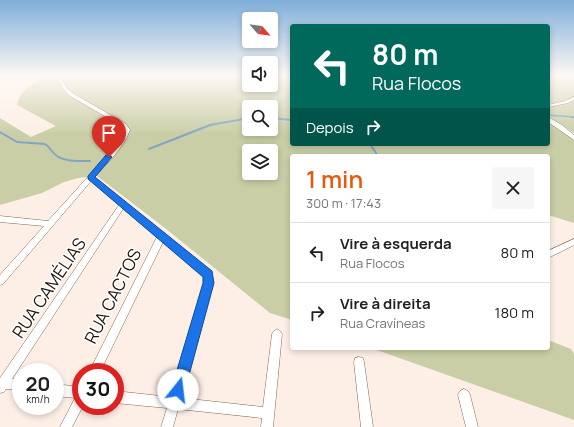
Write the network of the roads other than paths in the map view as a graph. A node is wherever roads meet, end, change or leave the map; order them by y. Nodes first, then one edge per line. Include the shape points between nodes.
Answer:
1 (73, 95) edge
2 (574, 98) edge
3 (550, 106) edge
4 (550, 120) edge
5 (574, 138) edge
6 (91, 178) junction
7 (124, 204) junction
8 (0, 219) edge
9 (49, 224) junction
10 (162, 235) junction
11 (574, 242) edge
12 (550, 254) edge
13 (0, 281) edge
14 (277, 334) dead end
15 (359, 362) dead end
16 (98, 363) edge
17 (1, 385) edge
18 (12, 385) edge
19 (464, 395) dead end
20 (124, 398) edge
21 (174, 404) junction
22 (269, 413) junction
23 (72, 415) edge
24 (66, 427) edge
25 (167, 427) edge
26 (267, 427) edge
27 (366, 427) edge
28 (472, 427) edge

1 - 6 street via 121,122 127,130 124,138
2 - 3 street
4 - 5 street
6 - 7 street
6 - 9 street
7 - 10 street
7 - 17 street, RUA CAMÉLIAS
8 - 9 street
9 - 13 street
10 - 16 street, RUA CACTOS
10 - 21 street via 202,268 208,275 209,283
11 - 12 street
14 - 22 street
15 - 27 street
17 - 18 street
19 - 28 street
20 - 21 street
21 - 22 street
21 - 25 street
22 - 26 street
23 - 24 street

